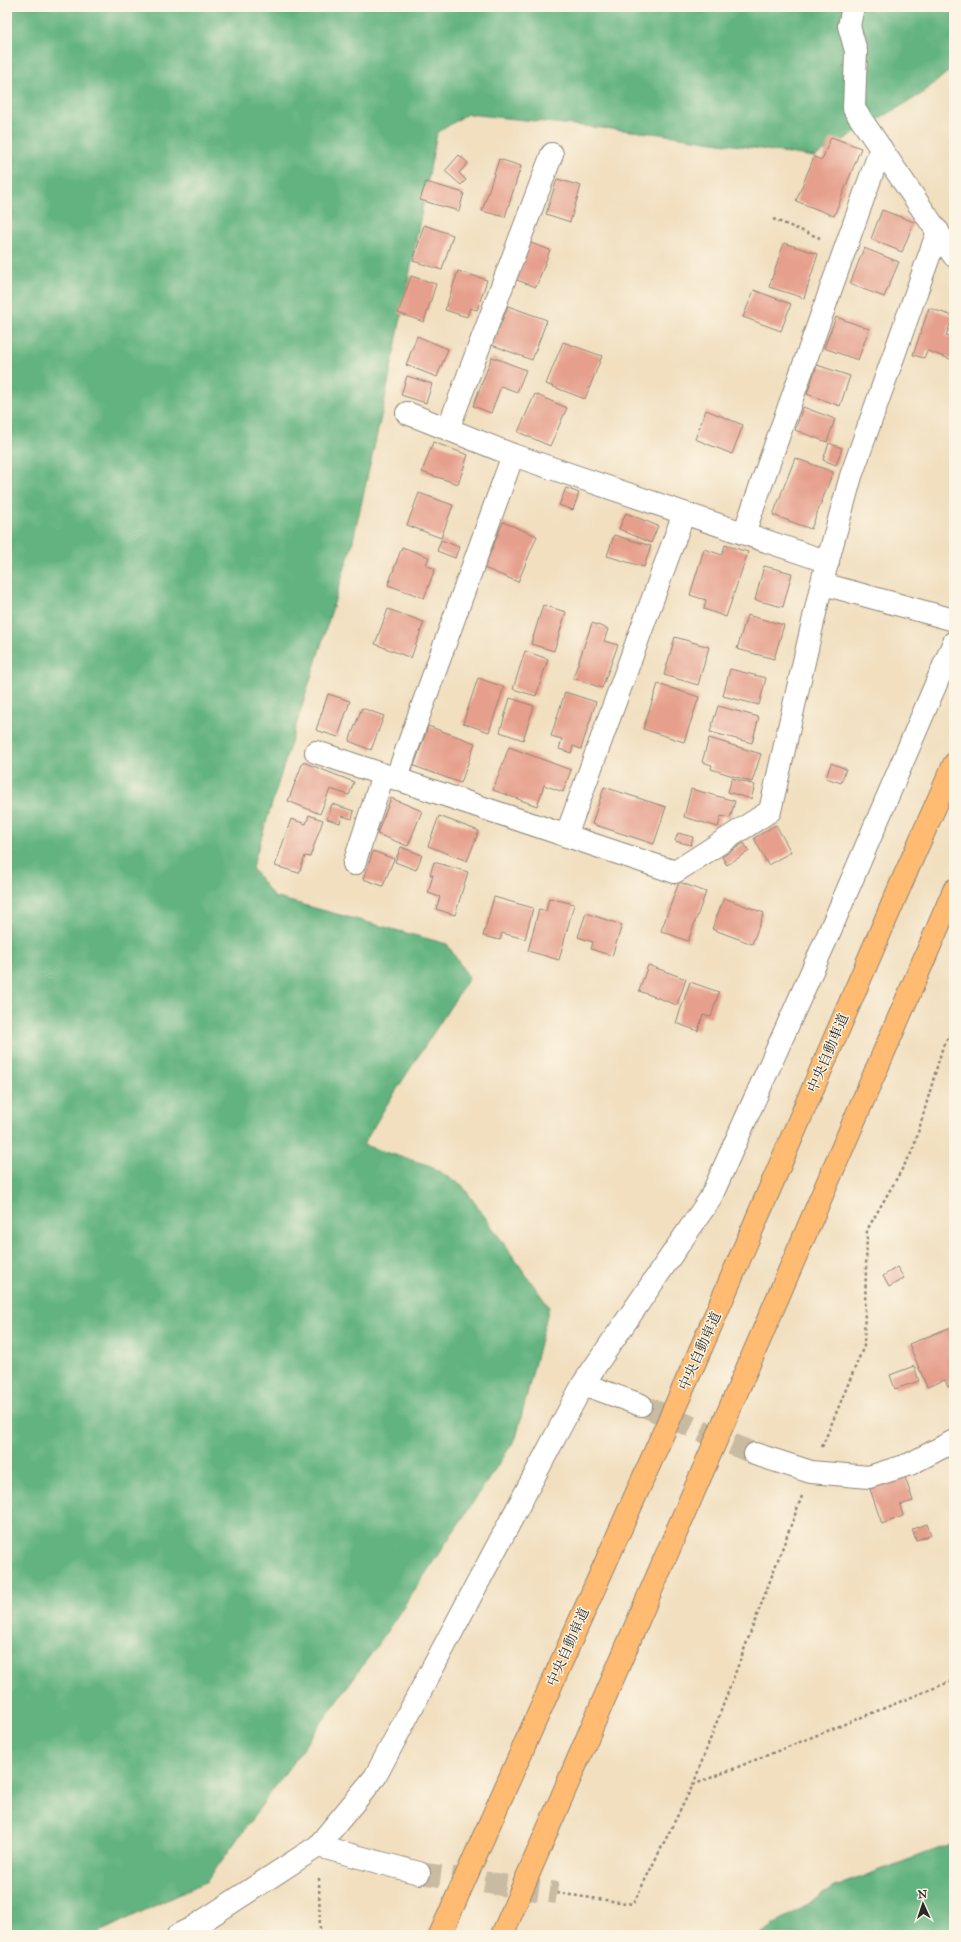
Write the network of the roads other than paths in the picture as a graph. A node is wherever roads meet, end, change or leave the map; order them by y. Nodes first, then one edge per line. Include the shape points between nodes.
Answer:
1 (853, 7) edge
2 (881, 148) junction
3 (552, 154) dead end
4 (938, 231) junction
5 (954, 256) edge
6 (407, 413) dead end
7 (448, 429) junction
8 (513, 455) junction
9 (684, 513) junction
10 (744, 534) junction
11 (828, 562) junction
12 (823, 584) junction
13 (954, 620) edge
14 (954, 642) edge
15 (316, 752) dead end
16 (954, 764) edge
17 (390, 777) junction
18 (566, 836) junction
19 (354, 864) dead end
20 (954, 890) edge
21 (583, 1384) junction
22 (641, 1405) tunnel mouth
23 (954, 1441) edge
24 (755, 1454) tunnel mouth
25 (318, 1846) junction
26 (475, 1854) junction
27 (419, 1873) tunnel mouth
28 (178, 1935) edge
29 (425, 1935) edge
30 (440, 1935) edge
31 (502, 1935) edge

1 - 2 street via 849,26 856,51 854,109
2 - 4 street
2 - 10 street
3 - 7 street
4 - 5 street
4 - 11 street via 851,476
6 - 7 street
7 - 8 street
8 - 9 street
8 - 17 street
9 - 10 street
9 - 18 street
10 - 11 street
11 - 12 street
12 - 13 street
12 - 18 street via 770,811 675,872
14 - 21 street via 829,933 710,1199
15 - 17 street
16 - 26 highway, 中央自動車道 via 702,1346
17 - 18 street
17 - 19 street
20 - 31 highway
21 - 22 street
21 - 25 street via 375,1777
23 - 24 street via 910,1464 869,1477 811,1472
25 - 27 street
25 - 28 street
26 - 29 highway
26 - 30 highway, 中央自動車道

